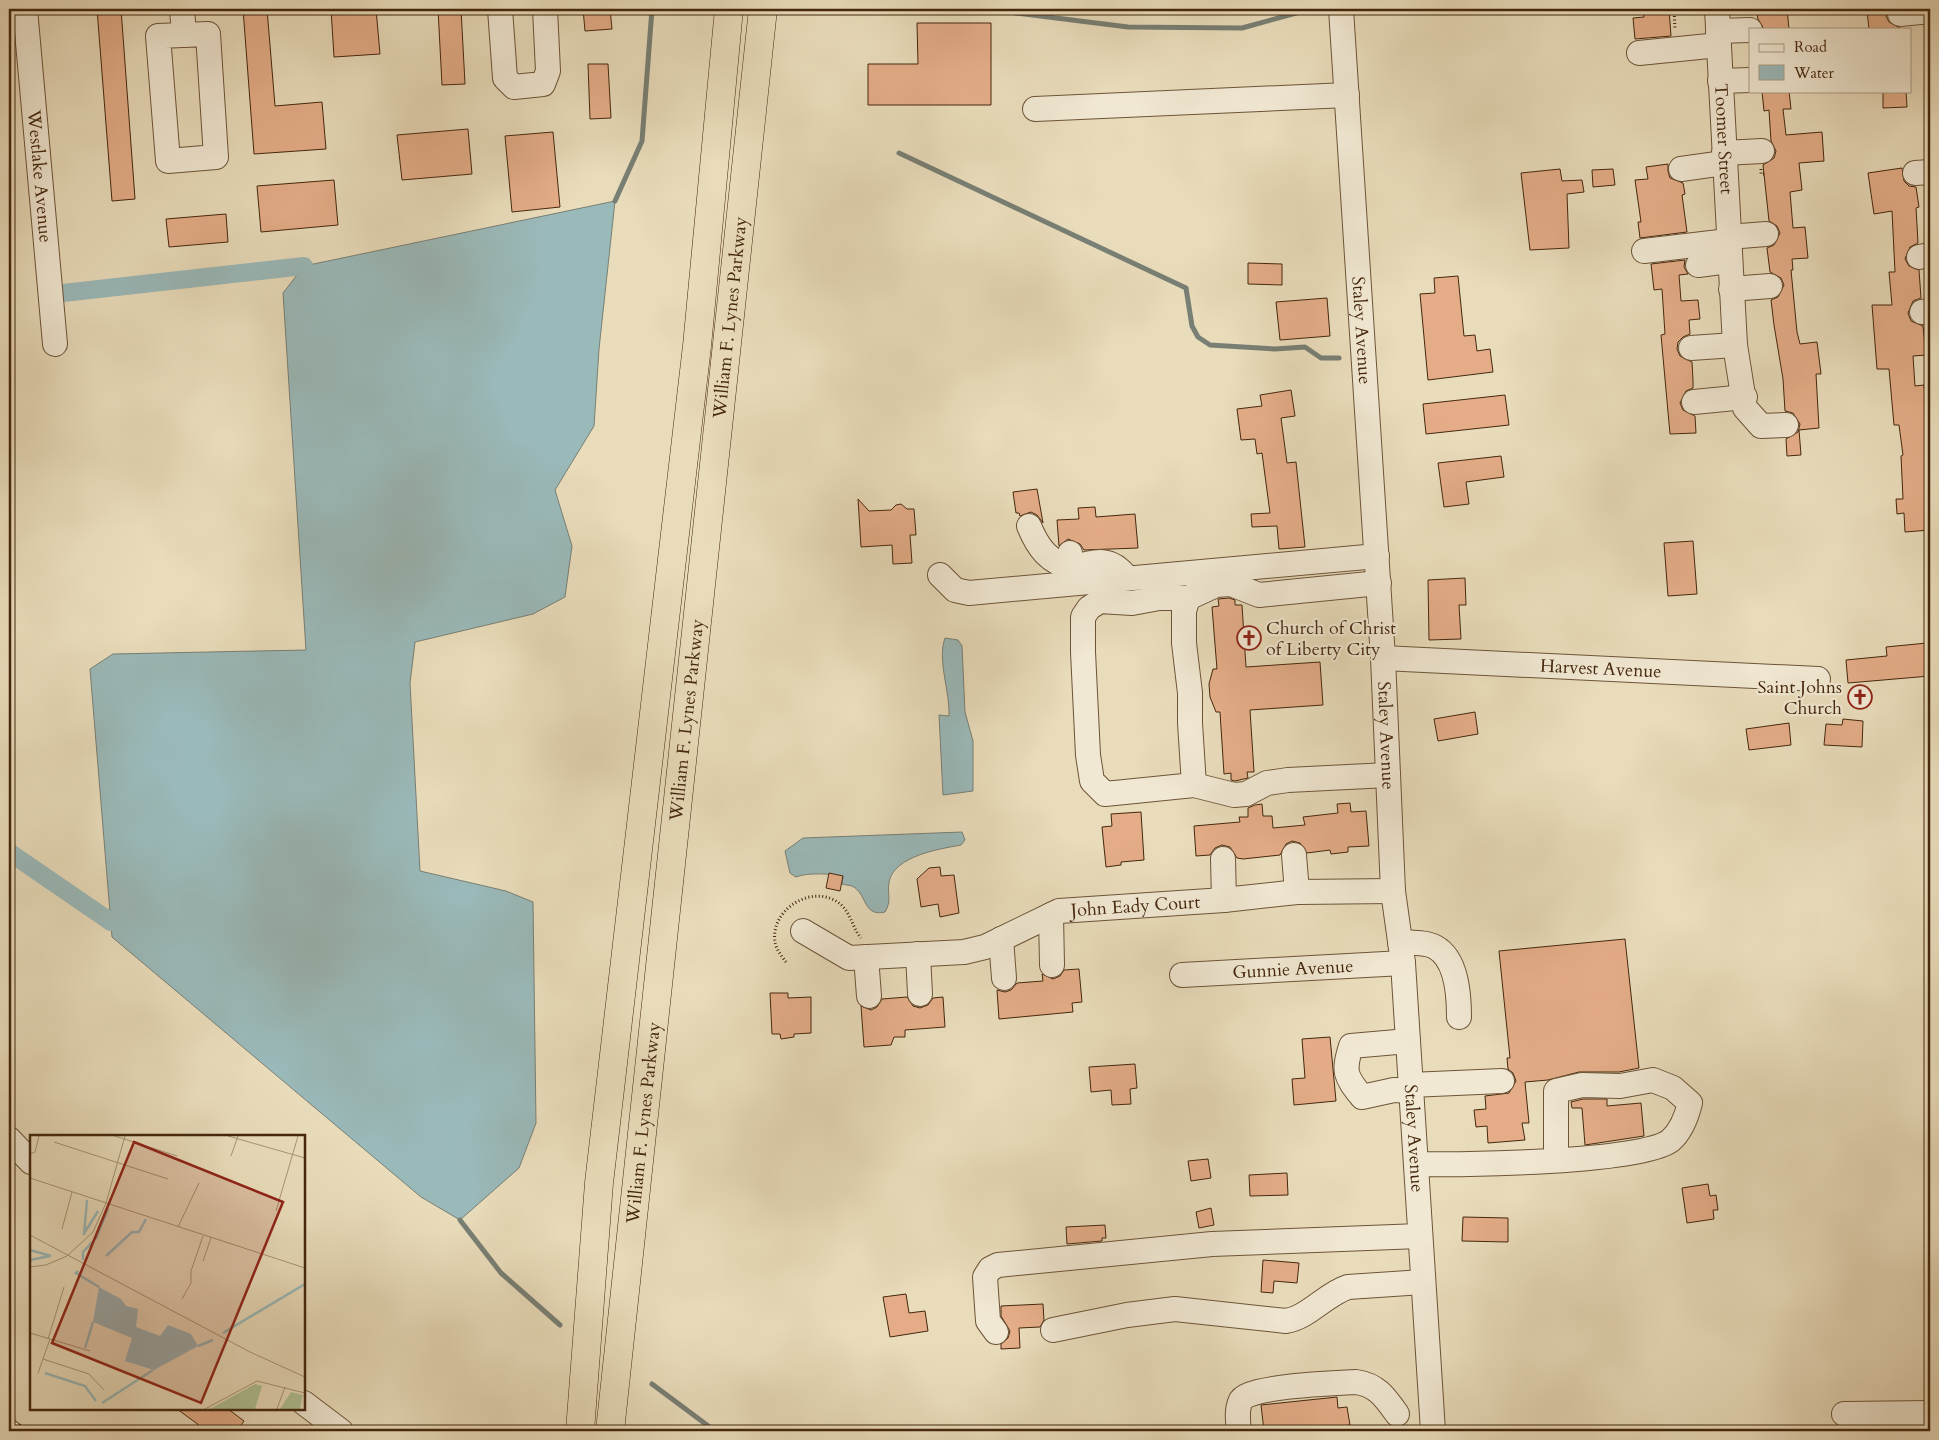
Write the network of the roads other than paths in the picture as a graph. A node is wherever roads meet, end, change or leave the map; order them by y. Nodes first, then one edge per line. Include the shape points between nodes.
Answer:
1 (25, 9) edge
2 (182, 9) edge
3 (500, 9) edge
4 (545, 9) edge
5 (729, 9) edge
6 (763, 9) edge
7 (1341, 9) edge
8 (1930, 10) edge
9 (1900, 14) dead end
10 (1718, 28) edge
11 (1749, 30) edge
12 (184, 35) junction
13 (1639, 54) dead end
14 (1749, 80) edge
15 (1720, 81) junction
16 (1347, 95) junction
17 (1035, 109) dead end
18 (1762, 146) dead end
19 (1724, 158) junction
20 (1681, 169) dead end
21 (1766, 234) dead end
22 (1644, 251) dead end
23 (1729, 259) junction
24 (1698, 265) dead end
25 (1770, 286) dead end
26 (54, 344) dead end
27 (1735, 345) junction
28 (1691, 348) dead end
29 (1694, 402) dead end
30 (1745, 402) junction
31 (1786, 426) dead end
32 (1029, 526) dead end
33 (1377, 556) junction
34 (1072, 568) junction
35 (940, 574) dead end
36 (1378, 584) junction
37 (1188, 598) junction
38 (1383, 658) junction
39 (1818, 679) dead end
40 (1388, 775) junction
41 (1194, 785) junction
42 (1294, 855) dead end
43 (1223, 860) dead end
44 (1393, 891) junction
45 (1297, 892) junction
46 (1224, 900) junction
47 (1050, 915) junction
48 (803, 931) dead end
49 (1001, 939) junction
50 (1402, 953) junction
51 (918, 954) junction
52 (866, 957) junction
53 (1052, 965) dead end
54 (1182, 975) dead end
55 (1004, 978) dead end
56 (920, 994) dead end
57 (869, 996) dead end
58 (1459, 1017) dead end
59 (1408, 1041) junction
60 (1502, 1081) dead end
61 (1411, 1088) junction
62 (9, 1139) edge
63 (1556, 1159) junction
64 (30, 1161) edge
65 (1416, 1164) junction
66 (1420, 1236) junction
67 (1423, 1282) junction
68 (1052, 1330) dead end
69 (996, 1332) dead end
70 (305, 1404) edge
71 (1930, 1413) edge
72 (1844, 1414) dead end
73 (1432, 1421) edge
74 (1393, 1423) edge
75 (341, 1431) edge
76 (580, 1431) edge
77 (610, 1431) edge
78 (1239, 1431) edge

1 - 26 street, Westlake Avenue
2 - 12 street
3 - 4 street via 505,78 514,86 543,84 548,71
5 - 76 highway, William F. Lynes Parkway via 697,346 599,1183
6 - 77 highway, William F. Lynes Parkway
7 - 16 street, Staley Avenue
8 - 9 street
10 - 11 street
10 - 13 street
10 - 15 street, Toomer Street
12 - 12 street via 158,36 168,161 216,157 208,34
14 - 15 street
15 - 19 street, Toomer Street
16 - 17 street
16 - 33 street, Staley Avenue
18 - 19 street
19 - 20 street
19 - 23 street, Toomer Street
21 - 23 street
22 - 23 street
23 - 24 street
23 - 25 street
23 - 27 street, Toomer Street
27 - 28 street
27 - 30 street, Toomer Street
29 - 30 street
30 - 31 street via 1761,426
32 - 34 street via 1036,544 1058,565
33 - 34 street via 1127,578
33 - 36 street, Staley Avenue
34 - 35 street via 969,592 955,590
36 - 37 street via 1259,595 1231,584 1216,585
36 - 38 street, Staley Avenue
37 - 41 street via 1184,611 1184,643
37 - 41 street via 1159,598 1132,603 1100,601 1083,617 1082,652 1092,781 1105,794
38 - 39 street, Harvest Avenue
38 - 40 street, Staley Avenue
40 - 41 street via 1288,780 1267,783 1246,794 1234,795
40 - 44 street, Staley Avenue
42 - 45 street
43 - 46 street
44 - 45 street, John Eady Court
44 - 50 street, Staley Avenue
45 - 46 street, John Eady Court
46 - 47 street, John Eady Court via 1059,911
47 - 49 street, John Eady Court
47 - 53 street
48 - 52 street, John Eady Court via 849,958
49 - 51 street, John Eady Court via 964,952
49 - 55 street
50 - 54 street, Gunnie Avenue
50 - 58 street, Gunnie Avenue via 1434,946 1445,955 1453,969
50 - 59 street, Staley Avenue
51 - 52 street, John Eady Court
51 - 56 street
52 - 57 street
59 - 61 street, Staley Avenue
59 - 61 street via 1351,1046 1345,1066 1350,1082 1362,1097
60 - 61 street
61 - 65 street, Staley Avenue
62 - 64 street
63 - 63 street via 1652,1149 1671,1140 1686,1117 1690,1103 1673,1088 1653,1080 1620,1086 1582,1085 1556,1091
63 - 65 street via 1475,1165
65 - 66 street, Staley Avenue
66 - 67 street, Staley Avenue
66 - 69 street via 1212,1244 998,1265 985,1277 988,1321
67 - 68 street via 1348,1287 1286,1320 1175,1309
67 - 73 street, Staley Avenue
70 - 75 street
71 - 72 street
73 - 74 street
74 - 78 street via 1382,1393 1368,1384 1356,1382 1247,1394 1237,1412

